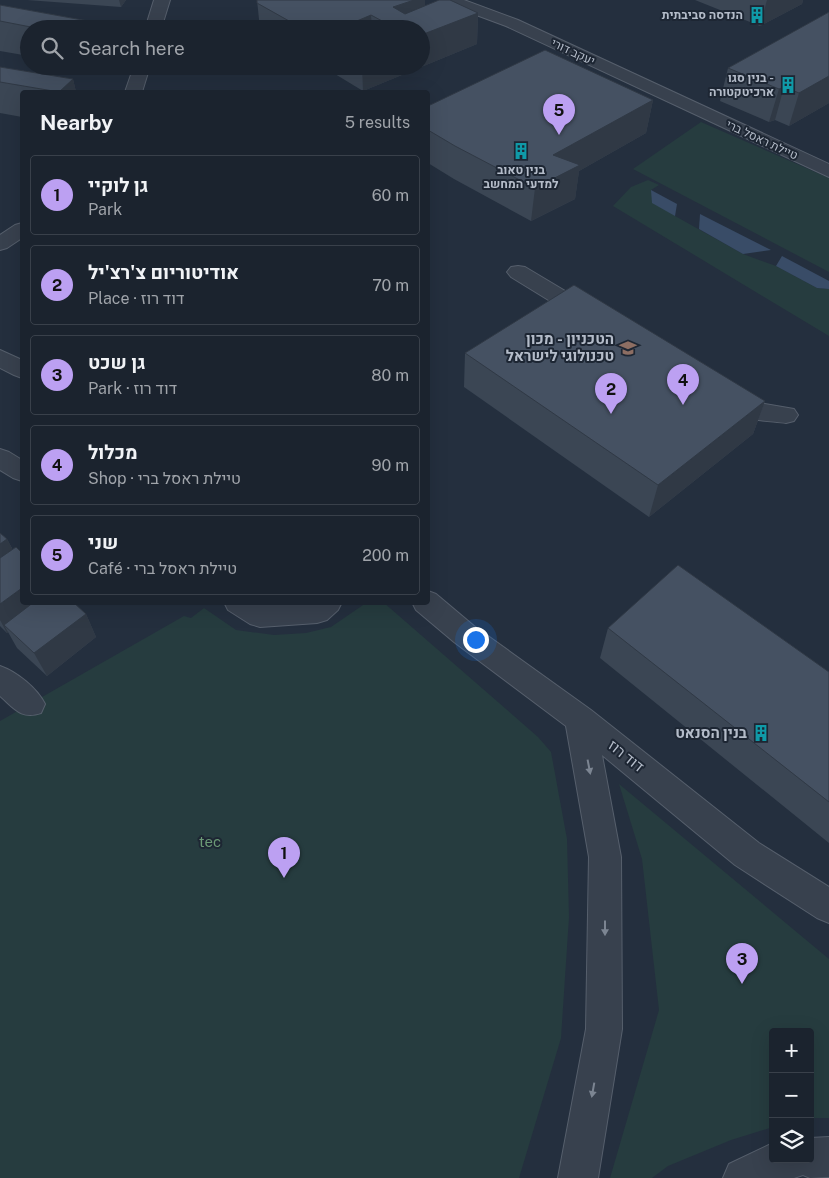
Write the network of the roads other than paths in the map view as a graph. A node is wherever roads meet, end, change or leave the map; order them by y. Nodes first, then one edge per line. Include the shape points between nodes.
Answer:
1 (162, 0) edge
2 (449, 0) edge
3 (156, 20) edge
4 (563, 47) junction
5 (546, 54) edge
6 (139, 75) edge
7 (135, 90) edge
8 (695, 109) joint
9 (829, 171) edge
10 (20, 230) edge
11 (0, 244) edge
12 (518, 272) dead end
13 (607, 326) edge
14 (0, 358) edge
15 (20, 369) edge
16 (709, 388) edge
17 (786, 415) dead end
18 (0, 458) edge
19 (20, 471) edge
20 (243, 605) edge
21 (325, 605) edge
22 (430, 605) edge
23 (0, 678) edge
24 (30, 704) dead end
25 (580, 719) junction
26 (829, 906) edge
27 (829, 1157) edge
28 (814, 1158) edge
29 (772, 1163) edge
30 (578, 1178) edge
31 (742, 1178) edge

1 - 3 street
2 - 4 street, יעקב דורי via 512,23
4 - 5 street
4 - 8 street, יעקב דורי
6 - 7 street
8 - 9 street, טיילת ראסל ברי
10 - 11 street
12 - 13 street
14 - 15 street
16 - 17 street via 742,408
18 - 19 street
20 - 21 street via 260,616 317,612
22 - 25 street, דוד רוז
23 - 24 street
25 - 26 street, דוד רוז via 747,854
25 -> 30 street via 605,867 604,1029
27 - 28 street
29 - 31 street

